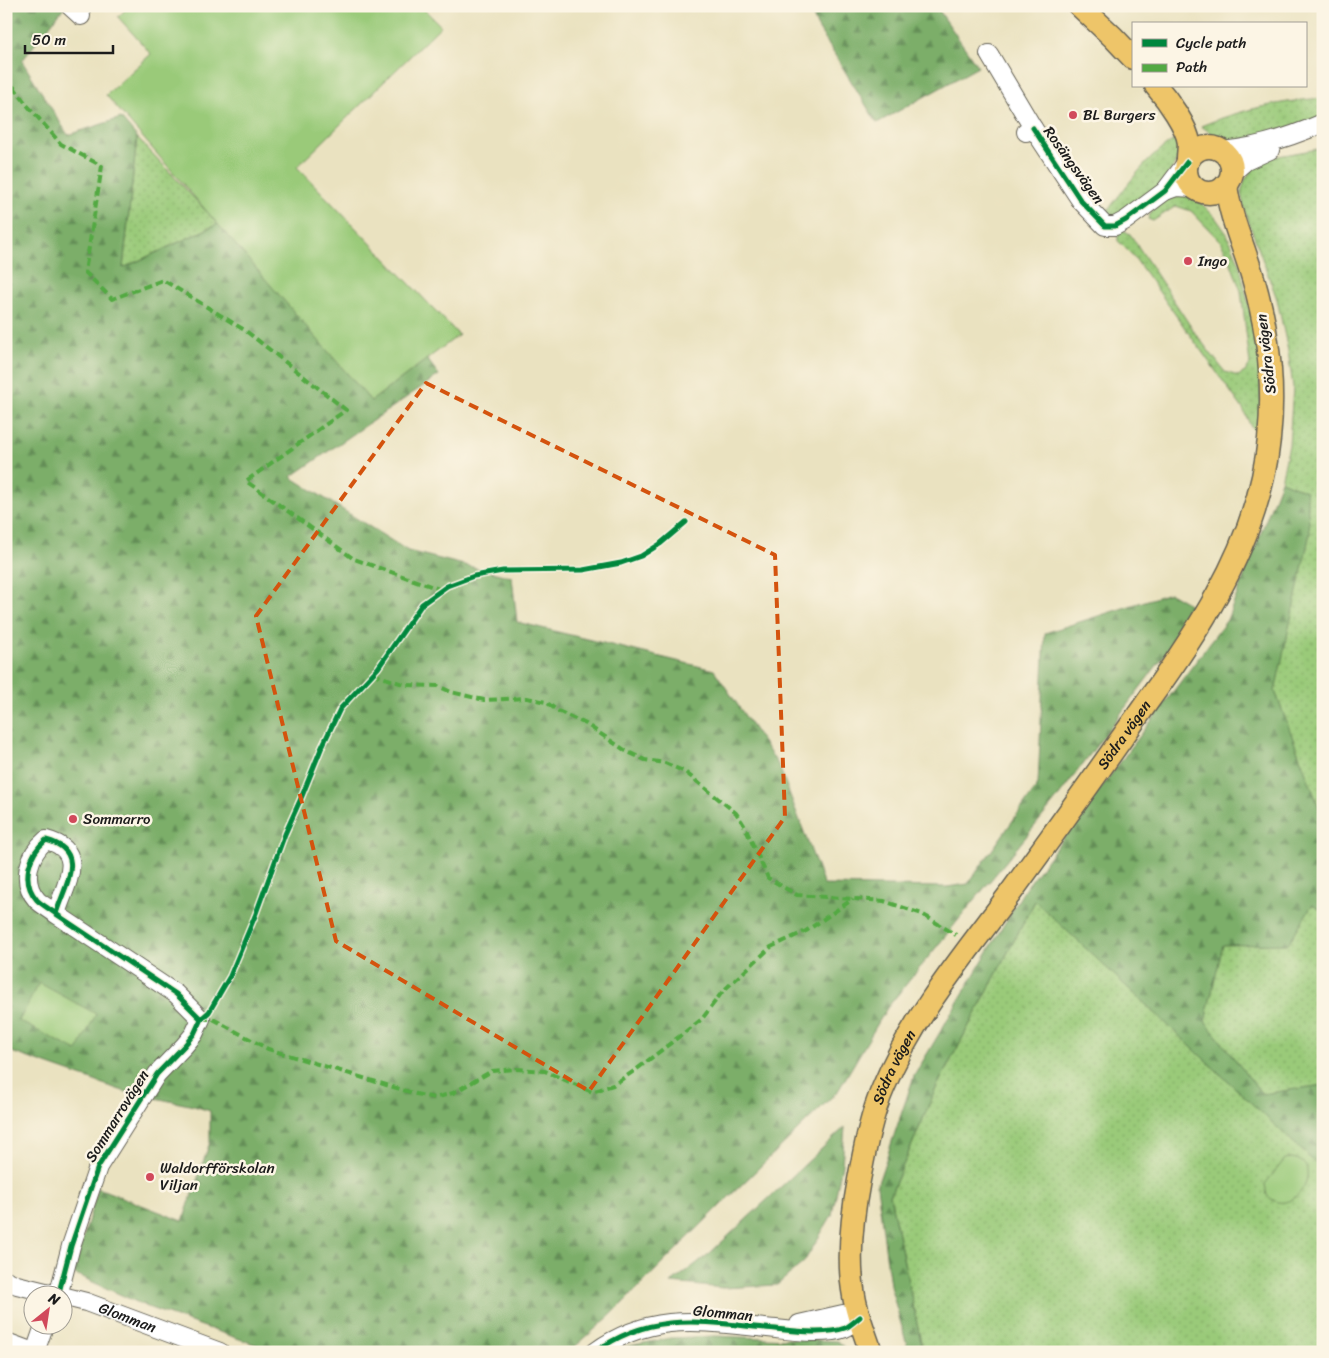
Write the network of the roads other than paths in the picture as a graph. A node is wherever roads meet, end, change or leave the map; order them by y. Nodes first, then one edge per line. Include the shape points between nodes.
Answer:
1 (1080, 6) edge
2 (989, 54) dead end
3 (1132, 57) edge
4 (1161, 93) edge
5 (1323, 123) edge
6 (1323, 133) edge
7 (1216, 149) junction
8 (1188, 161) junction
9 (1228, 180) junction
10 (1198, 190) junction
11 (1165, 191) junction
12 (1241, 243) junction
13 (56, 914) dead end
14 (6, 1280) edge
15 (22, 1286) edge
16 (62, 1286) edge
17 (72, 1298) edge
18 (860, 1317) junction
19 (40, 1336) edge
20 (6, 1342) edge
21 (34, 1352) edge
22 (220, 1352) edge
23 (595, 1352) edge
24 (871, 1352) edge

1 - 3 main road
2 - 11 street, Rosängsvägen via 1030,130 1081,200 1105,226 1115,226 1126,220
4 - 7 main road
4 - 8 main road via 1186,134
5 - 7 street via 1279,139 1237,149
6 - 9 street via 1261,153 1246,161
7 - 8 main road via 1197,150
7 - 9 main road via 1230,160
8 - 10 main road via 1186,176
8 - 11 street, Rosängsvägen
9 - 10 main road via 1215,192
9 - 12 main road, Södra vägen via 1230,209
10 - 11 street, Rosängsvägen via 1176,187
10 - 12 main road, Södra vägen
12 - 18 main road, Södra vägen via 1265,325 1271,375 1268,440 1255,511 1209,610 1179,658 920,1016 883,1086 857,1190 863,1299
13 - 16 street, Sommarrovägen via 176,994 201,1019 194,1034 157,1074 98,1167 71,1246
14 - 15 street, Glomman
17 - 22 street, Glomman
18 - 23 street, Glomman via 844,1328 812,1333 699,1322 665,1322 633,1330
18 - 24 main road
19 - 21 street
20 - 21 street

